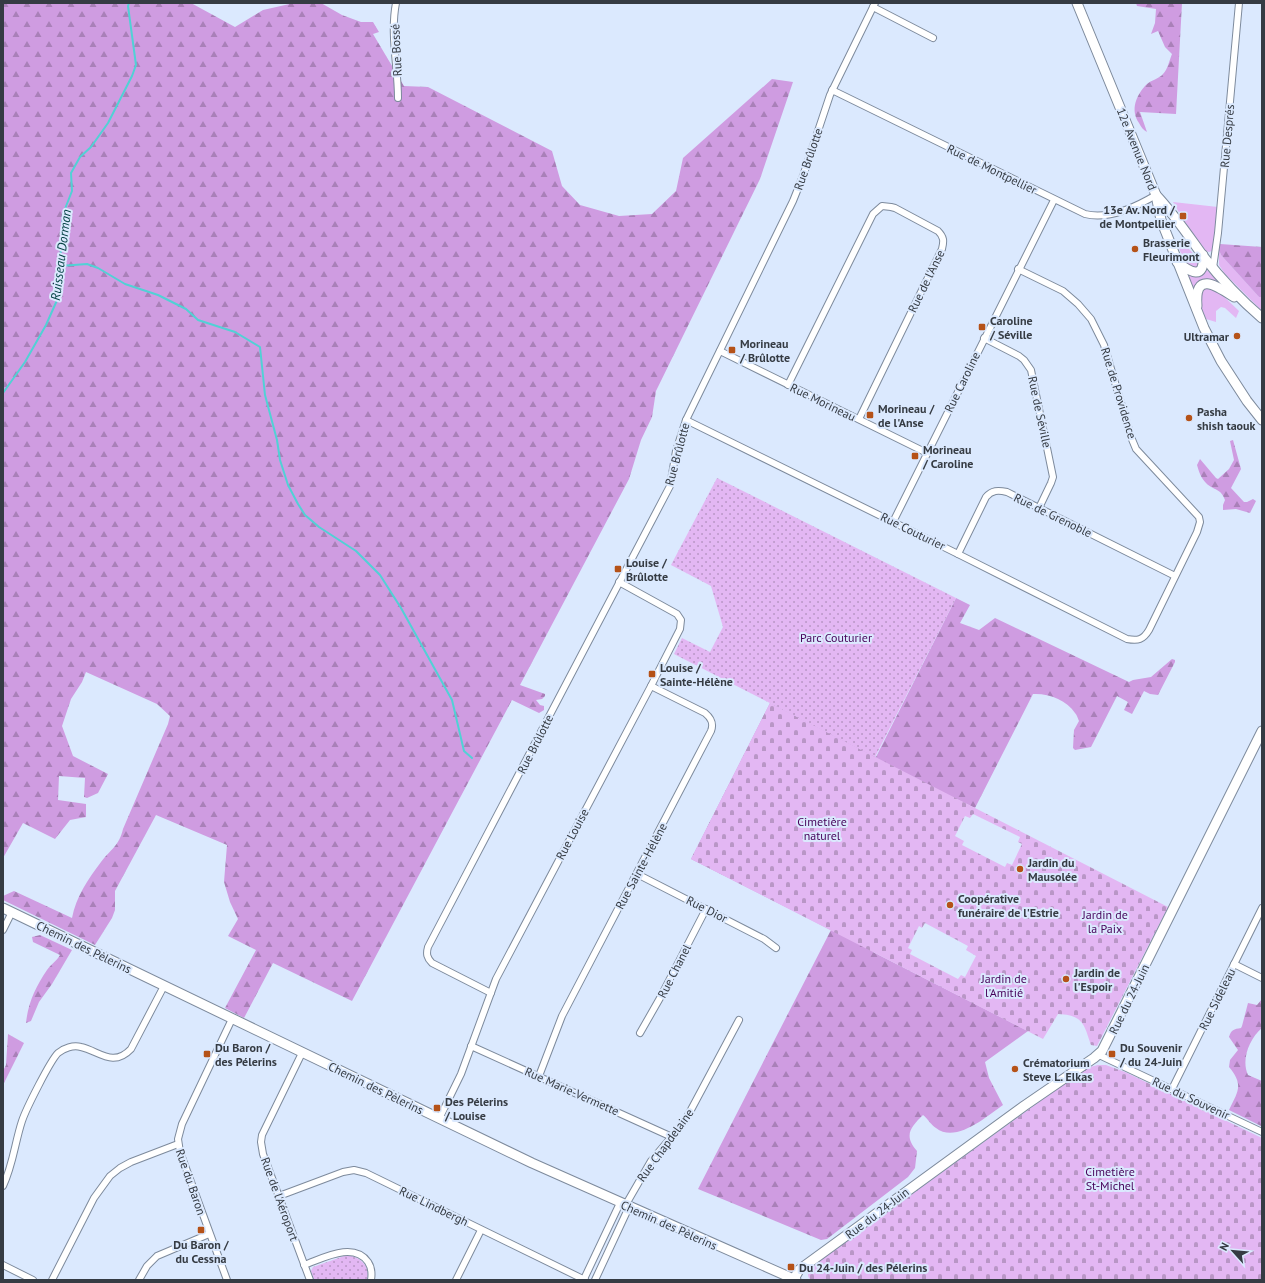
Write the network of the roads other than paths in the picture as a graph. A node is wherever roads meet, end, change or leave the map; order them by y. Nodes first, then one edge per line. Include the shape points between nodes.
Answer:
1 (396, 3) edge
2 (1077, 3) edge
3 (1239, 3) edge
4 (874, 5) edge
5 (933, 38) dead end
6 (832, 90) junction
7 (398, 98) dead end
8 (1156, 196) junction
9 (1054, 200) junction
10 (1203, 255) junction
11 (1177, 262) junction
12 (1212, 268) junction
13 (1018, 269) junction
14 (1249, 307) junction
15 (1197, 313) junction
16 (1262, 318) edge
17 (984, 338) junction
18 (720, 351) junction
19 (788, 385) junction
20 (858, 419) junction
21 (686, 420) junction
22 (1262, 420) edge
23 (927, 453) junction
24 (1039, 508) junction
25 (893, 522) junction
26 (958, 554) junction
27 (1175, 576) junction
28 (619, 582) junction
29 (1141, 639) joint
30 (651, 686) junction
31 (1262, 731) edge
32 (637, 874) junction
33 (3, 908) edge
34 (1262, 908) edge
35 (706, 909) junction
36 (12, 912) junction
37 (3, 930) edge
38 (776, 948) dead end
39 (1234, 964) junction
40 (1262, 978) edge
41 (164, 986) junction
42 (491, 993) junction
43 (232, 1019) junction
44 (738, 1020) dead end
45 (640, 1033) dead end
46 (471, 1046) junction
47 (302, 1053) junction
48 (1099, 1055) junction
49 (539, 1076) junction
50 (1172, 1089) junction
51 (440, 1119) junction
52 (1262, 1132) edge
53 (672, 1137) junction
54 (178, 1144) junction
55 (3, 1186) edge
56 (279, 1196) junction
57 (625, 1205) junction
58 (481, 1230) junction
59 (209, 1234) junction
60 (3, 1265) edge
61 (304, 1265) junction
62 (33, 1280) edge
63 (52, 1280) edge
64 (140, 1280) edge
65 (227, 1280) edge
66 (310, 1280) edge
67 (371, 1280) edge
68 (456, 1280) edge
69 (584, 1280) edge
70 (595, 1280) edge
71 (795, 1280) edge

1 - 7 street, Rue Bossé via 394,34
2 - 8 street, 12e Avenue Nord
3 - 12 street, Rue Després via 1218,233
4 - 5 street
4 - 6 street, Rue Brûlotte
6 - 9 street, Rue de Montpellier
6 - 18 street, Rue Brûlotte via 796,195
8 - 9 street, Rue de Montpellier via 1141,204 1100,216 1085,214
8 - 10 street via 1172,212
8 - 11 street, 12e Avenue Nord via 1161,220
9 - 13 street, Rue Caroline
10 - 11 street via 1204,265 1200,271 1190,271
10 - 12 street
11 - 15 street, 12e Avenue Nord
12 - 14 street
13 - 17 street, Rue Caroline
13 - 27 street, Rue de Providence via 1063,291 1091,319 1104,345 1136,449 1199,516 1197,532
14 - 15 street via 1218,286 1207,283 1200,287 1196,294
14 - 16 street
15 - 22 street, 12e Avenue Nord via 1221,361
17 - 23 street, Rue Caroline
17 - 24 street, Rue de Séville via 1019,356 1031,370 1053,477
18 - 19 street, Rue Morineau
18 - 21 street, Rue Brûlotte
19 - 20 street, Rue Morineau
19 - 20 street, Rue de l'Anse via 873,214 882,206 895,208 938,231 944,241
20 - 23 street, Rue Morineau
21 - 25 street, Rue Couturier
21 - 28 street, Rue Brûlotte via 670,486
23 - 25 street, Rue Caroline
24 - 26 street, Rue de Grenoble via 1007,492 999,490 990,493
24 - 27 street, Rue de Grenoble
25 - 26 street, Rue Couturier
26 - 29 street, Rue Couturier via 1127,639
27 - 29 street, Rue de Providence via 1149,630
28 - 30 street, Rue Louise via 677,614 681,620 678,633
28 - 42 street, Rue Brûlotte via 426,952 432,963
30 - 32 street, Rue Sainte-Hélène via 705,713 710,717 713,727
30 - 42 street, Rue Louise
31 - 48 street, Rue du 24-Juin via 1106,1046
32 - 35 street, Rue Dior
32 - 49 street, Rue Sainte-Hélène via 562,1016
33 - 36 street, Chemin des Pèlerins
34 - 39 street, Rue Sideleau
35 - 38 street, Rue Dior via 764,939
35 - 45 street, Rue Chanel
36 - 37 street
36 - 41 street, Chemin des Pèlerins
39 - 40 street
39 - 50 street, Rue Sideleau
41 - 43 street, Chemin des Pèlerins
41 - 55 street via 128,1053 107,1058 74,1046 54,1057 25,1114
42 - 46 street, Rue Louise
43 - 47 street, Chemin des Pèlerins
43 - 54 street, Rue du Baron via 182,1124
44 - 53 street, Rue Chapdelaine via 685,1121
46 - 49 street, Rue Marie-Vermette
46 - 51 street, Rue Louise
47 - 51 street, Chemin des Pèlerins
47 - 56 street, Rue de l'Aéroport via 262,1135 262,1148
48 - 50 street, Rue du Souvenir
48 - 71 street, Rue du 24-Juin via 1024,1106 799,1270
49 - 53 street, Rue Marie-Vermette
50 - 52 street, Rue du Souvenir
51 - 57 street, Chemin des Pèlerins
53 - 57 street, Rue Chapdelaine via 646,1168
54 - 59 street, Rue du Baron
54 - 63 street via 131,1162 110,1176 94,1198
56 - 58 street, Rue Lindbergh via 343,1172 360,1171
56 - 61 street, Rue de l'Aéroport
57 - 69 street
57 - 70 street
57 - 71 street, Chemin des Pèlerins
58 - 68 street
58 - 69 street, Rue Lindbergh
59 - 64 street via 157,1256 147,1266
59 - 65 street, Rue du Baron
60 - 62 street
61 - 66 street, Rue de l'Aéroport
61 - 67 street via 340,1253 355,1253 366,1259 369,1264 372,1271

